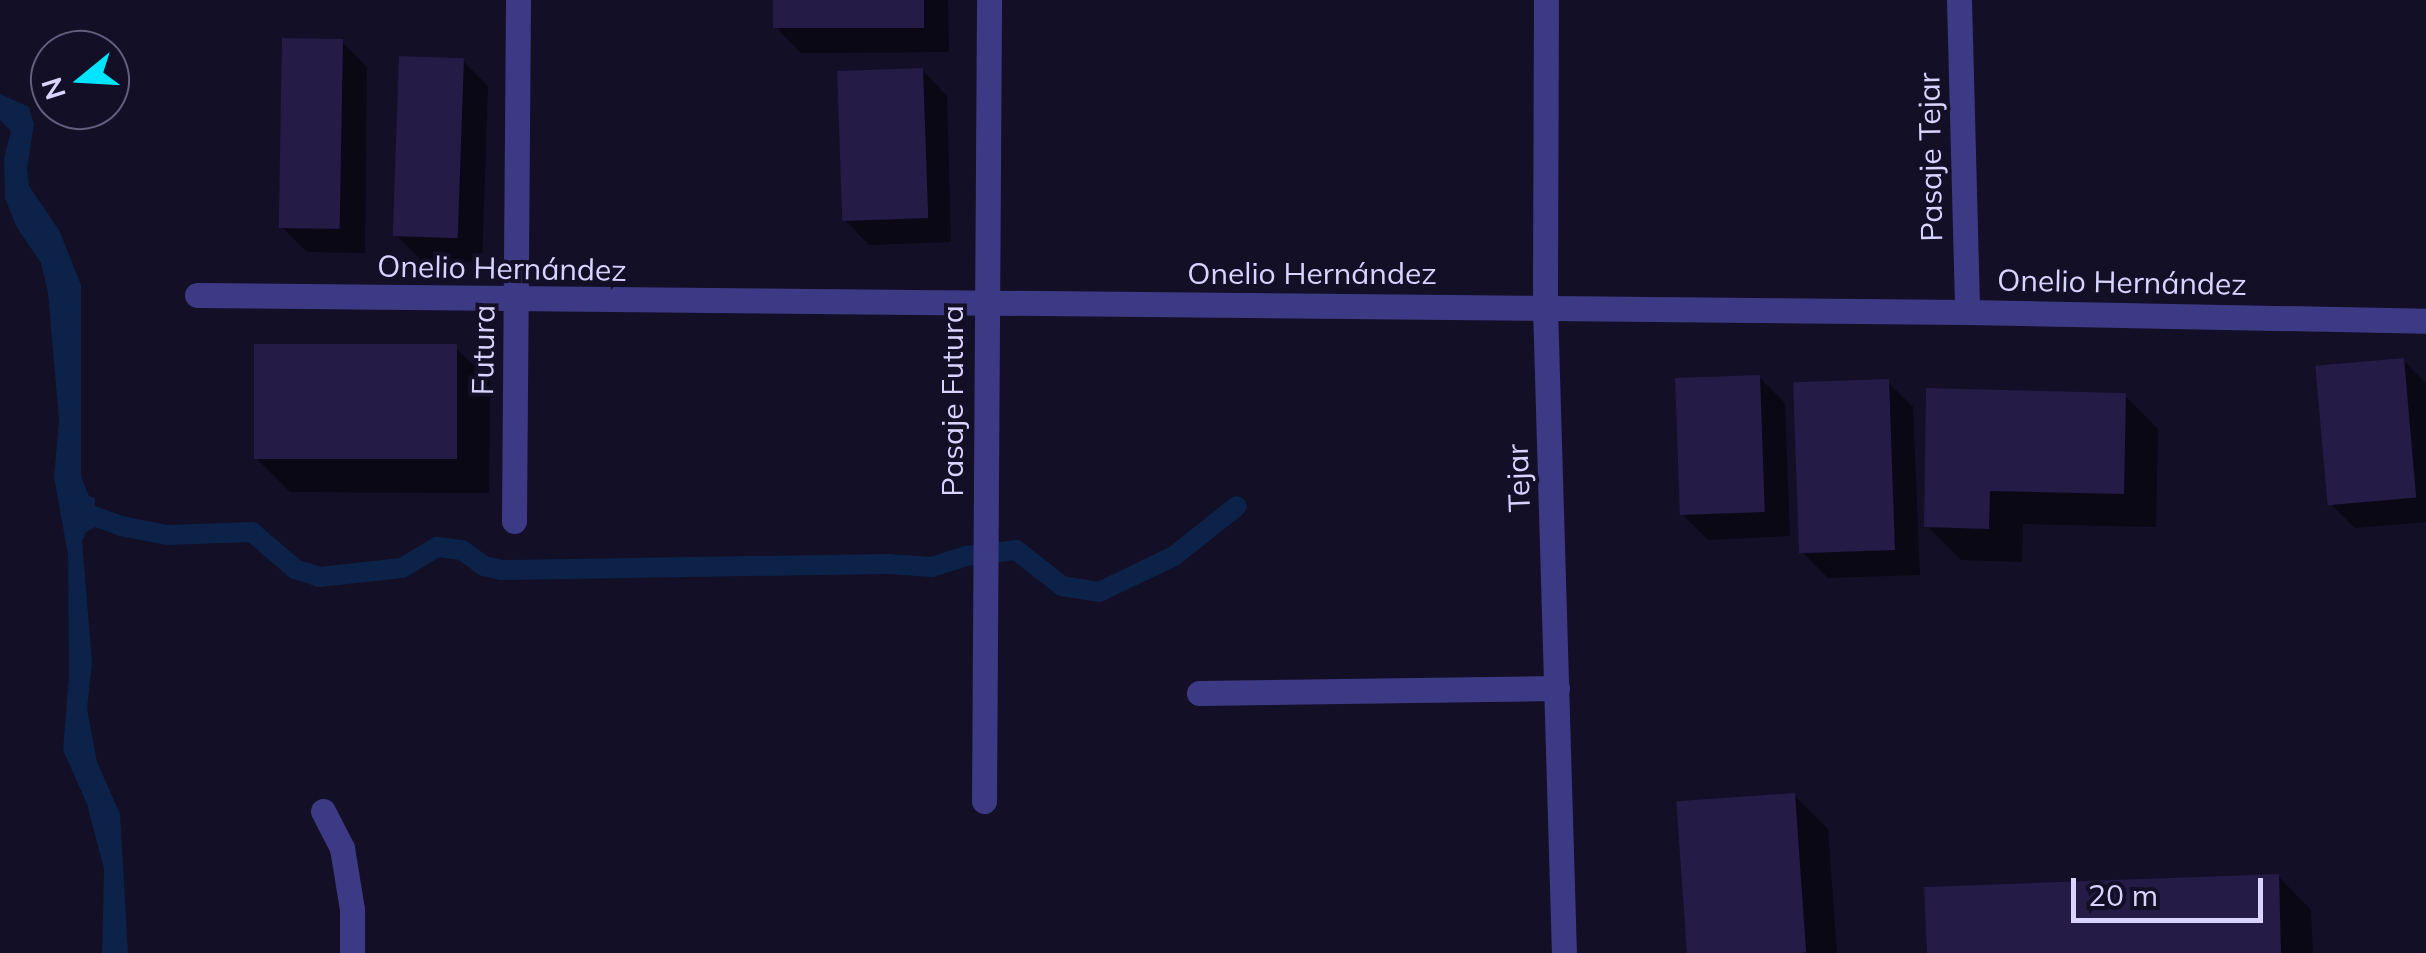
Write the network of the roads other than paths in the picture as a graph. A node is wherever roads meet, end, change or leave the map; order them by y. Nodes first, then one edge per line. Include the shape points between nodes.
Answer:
1 (518, 0) edge
2 (989, 0) edge
3 (1546, 0) edge
4 (1959, 0) edge
5 (197, 295) dead end
6 (516, 302) junction
7 (985, 304) junction
8 (1545, 307) junction
9 (1967, 312) junction
10 (2426, 321) edge
11 (514, 521) dead end
12 (1558, 688) junction
13 (1200, 694) dead end
14 (984, 801) dead end
15 (323, 812) dead end
16 (352, 953) edge
17 (1564, 953) edge

1 - 6 street, Futura
2 - 7 street, Pasaje Futura
3 - 8 street, Tejar
4 - 9 street, Pasaje Tejar
5 - 6 street, Onelio Hernández
6 - 7 street, Onelio Hernández
6 - 11 street, Futura
7 - 8 street, Onelio Hernández
7 - 14 street, Pasaje Futura
8 - 9 street, Onelio Hernández
8 - 12 street, Tejar
9 - 10 street, Onelio Hernández
12 - 13 street
12 - 17 street, Tejar
15 - 16 street via 342,848

